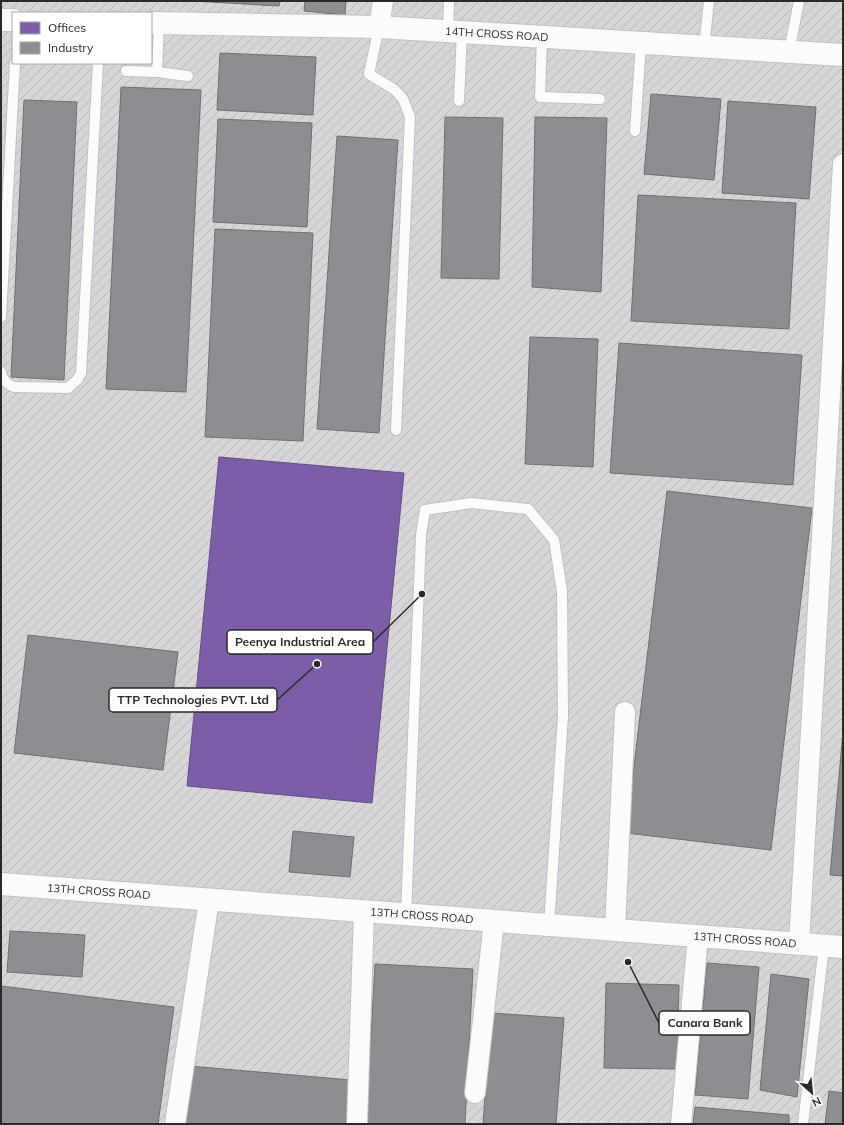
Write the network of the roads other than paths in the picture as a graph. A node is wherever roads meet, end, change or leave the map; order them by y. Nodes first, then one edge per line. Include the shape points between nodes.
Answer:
1 (383, 1) edge
2 (449, 1) edge
3 (709, 1) edge
4 (799, 1) edge
5 (1, 20) edge
6 (12, 20) edge
7 (155, 23) edge
8 (379, 27) junction
9 (455, 32) junction
10 (542, 37) junction
11 (640, 43) junction
12 (704, 47) junction
13 (789, 52) junction
14 (843, 55) edge
15 (15, 64) edge
16 (98, 64) edge
17 (126, 70) dead end
18 (157, 72) junction
19 (188, 76) dead end
20 (600, 99) dead end
21 (459, 101) dead end
22 (635, 131) dead end
23 (843, 164) edge
24 (1, 317) edge
25 (1, 372) edge
26 (396, 430) dead end
27 (625, 712) dead end
28 (1, 884) edge
29 (209, 900) junction
30 (364, 911) junction
31 (406, 915) junction
32 (494, 921) junction
33 (549, 925) junction
34 (615, 930) junction
35 (698, 936) junction
36 (799, 944) junction
37 (833, 947) edge
38 (475, 1093) dead end
39 (175, 1124) edge
40 (356, 1124) edge
41 (681, 1124) edge
42 (803, 1124) edge

1 - 8 street
2 - 9 lane
3 - 12 lane
4 - 13 lane
5 - 6 street
7 - 8 street, 14TH CROSS ROAD
7 - 18 lane
8 - 9 street, 14TH CROSS ROAD
8 - 26 lane via 369,74 395,90 403,99 410,117
9 - 10 street, 14TH CROSS ROAD
9 - 21 lane
10 - 11 street, 14TH CROSS ROAD
10 - 20 lane via 540,97
11 - 12 street, 14TH CROSS ROAD
11 - 22 lane
12 - 13 street, 14TH CROSS ROAD
13 - 14 street, 14TH CROSS ROAD
15 - 24 lane
16 - 25 lane via 81,373 68,388 14,387 7,384
17 - 18 lane
18 - 19 lane
23 - 36 street
27 - 34 street
28 - 29 street, 13TH CROSS ROAD
29 - 30 street, 13TH CROSS ROAD
29 - 39 street
30 - 31 street, 13TH CROSS ROAD
30 - 40 street
31 - 32 street, 13TH CROSS ROAD
31 - 33 lane via 421,535 425,510 471,503 528,509 554,540 562,591 563,716
32 - 33 street, 13TH CROSS ROAD
32 - 38 street
33 - 34 street, 13TH CROSS ROAD
34 - 35 street, 13TH CROSS ROAD
35 - 36 street, 13TH CROSS ROAD
35 - 41 street
36 - 37 street, 13TH CROSS ROAD
37 - 42 lane

